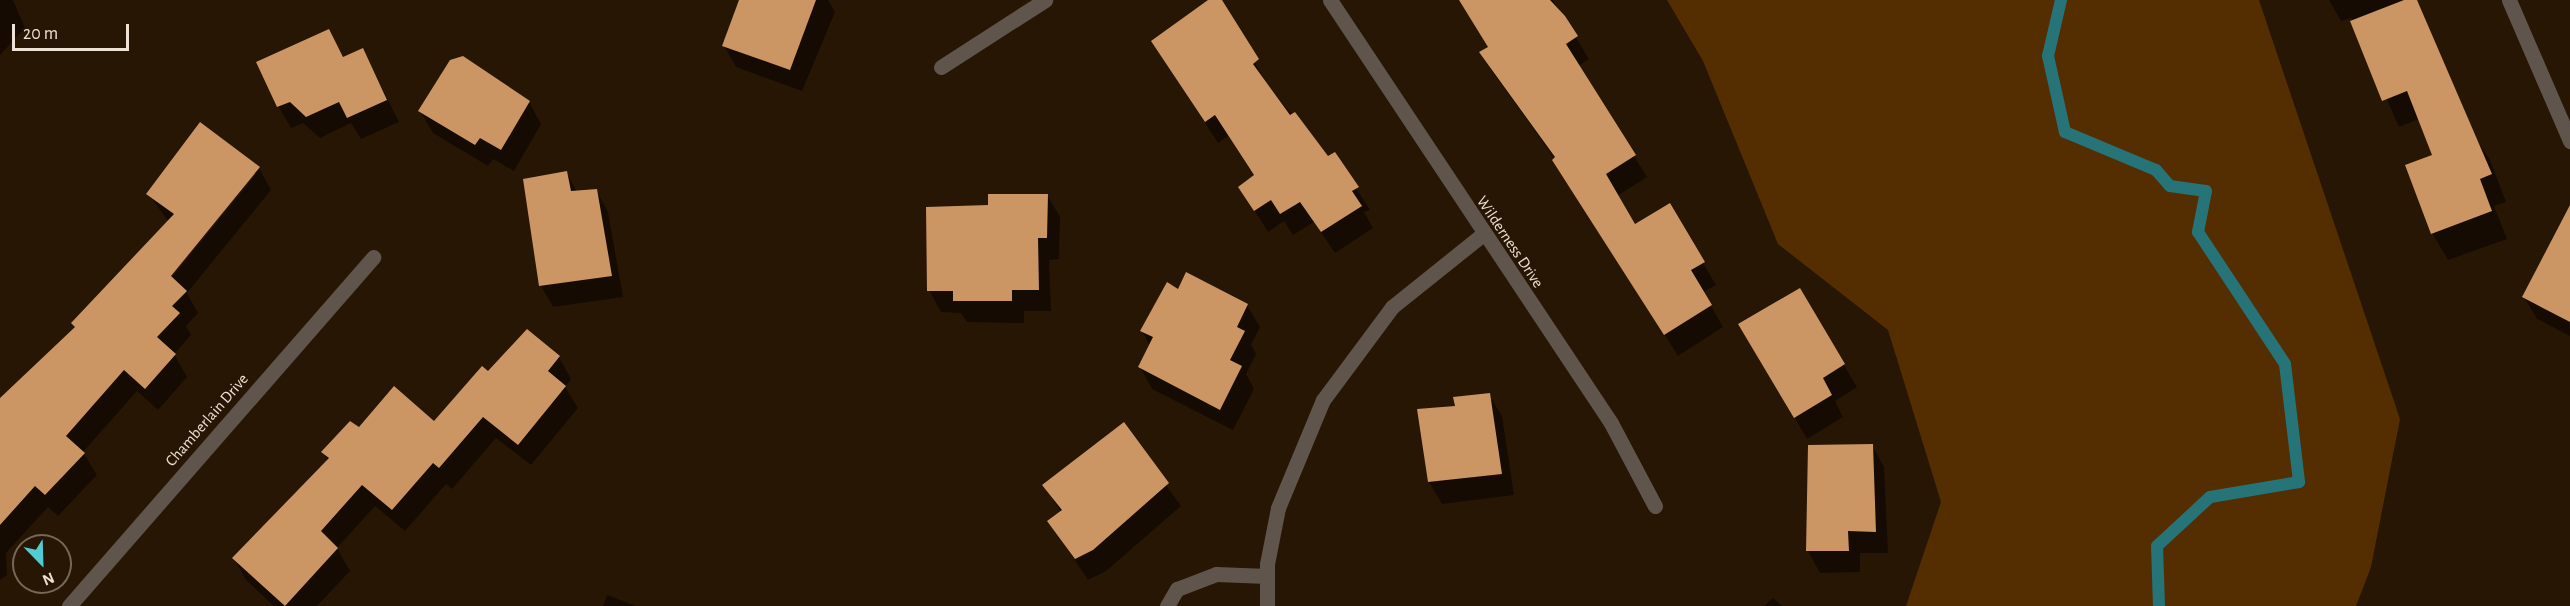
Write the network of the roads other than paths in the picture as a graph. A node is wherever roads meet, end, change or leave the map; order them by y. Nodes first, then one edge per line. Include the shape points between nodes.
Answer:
1 (1045, 0) edge
2 (1330, 0) edge
3 (2509, 0) edge
4 (941, 67) dead end
5 (2570, 141) edge
6 (1483, 234) junction
7 (373, 257) dead end
8 (1655, 506) dead end
9 (1267, 576) junction
10 (69, 606) edge
11 (1167, 606) edge
12 (1267, 606) edge

1 - 4 street
2 - 6 street, Wilderness Drive
3 - 5 street
6 - 8 street, Wilderness Drive via 1611,423
6 - 9 street via 1392,307 1323,400 1278,508
7 - 10 street, Chamberlain Drive
9 - 11 street via 1216,574 1177,589
9 - 12 street

